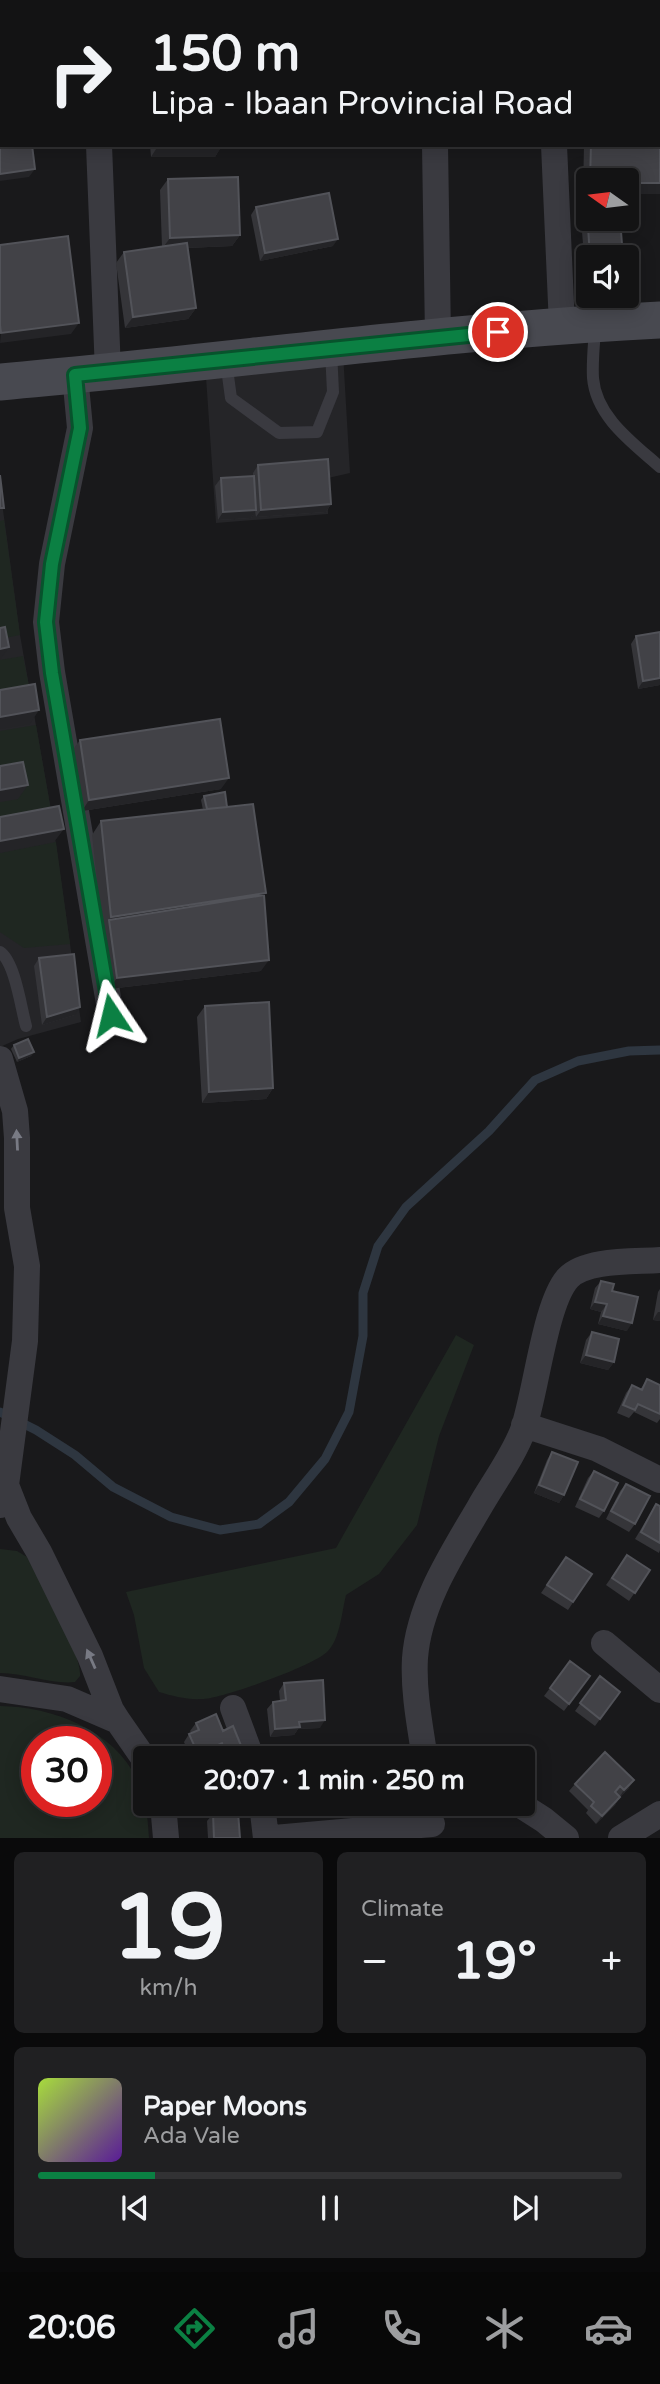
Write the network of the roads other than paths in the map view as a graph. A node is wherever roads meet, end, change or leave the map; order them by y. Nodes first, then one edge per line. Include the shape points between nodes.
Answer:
1 (99, 147) edge
2 (435, 147) edge
3 (554, 147) edge
4 (660, 320) edge
5 (579, 325) junction
6 (438, 337) junction
7 (331, 349) junction
8 (226, 360) junction
9 (92, 373) junction
10 (0, 382) edge
11 (660, 467) edge
12 (0, 952) edge
13 (111, 1015) dead end
14 (26, 1026) dead end
15 (0, 1059) edge
16 (0, 1169) edge
17 (18, 1208) junction
18 (660, 1260) edge
19 (524, 1426) junction
20 (660, 1480) edge
21 (4, 1490) edge
22 (604, 1643) dead end
23 (0, 1689) edge
24 (660, 1690) edge
25 (233, 1708) dead end
26 (118, 1721) junction
27 (135, 1746) edge
28 (247, 1746) edge
29 (424, 1746) edge
30 (535, 1814) edge
31 (660, 1814) edge
32 (164, 1816) edge
33 (263, 1816) edge
34 (432, 1822) edge
35 (166, 1838) edge
36 (266, 1838) edge
37 (274, 1838) edge
38 (566, 1838) edge
39 (621, 1838) edge

1 - 9 street
2 - 6 street
3 - 5 street
4 - 5 main road
5 - 6 main road
5 - 11 lane via 605,415
6 - 7 main road
7 - 8 main road
7 - 8 lane via 333,392 317,432 279,433 230,398
8 - 9 main road
9 - 10 main road
9 - 13 street via 52,564 46,622
12 - 14 lane via 10,967
17 -> 15 street via 15,1111
16 - 17 street
17 - 21 street via 27,1266 25,1341
18 - 19 street via 591,1266 569,1277 554,1308
19 - 20 street via 598,1449
19 - 29 street via 425,1612 415,1660
26 -> 21 street via 39,1552
22 - 24 street
23 - 26 street via 67,1699
25 - 28 street
26 - 27 street
30 - 38 street
31 - 39 street
32 - 35 street
33 - 36 street
34 - 37 street

